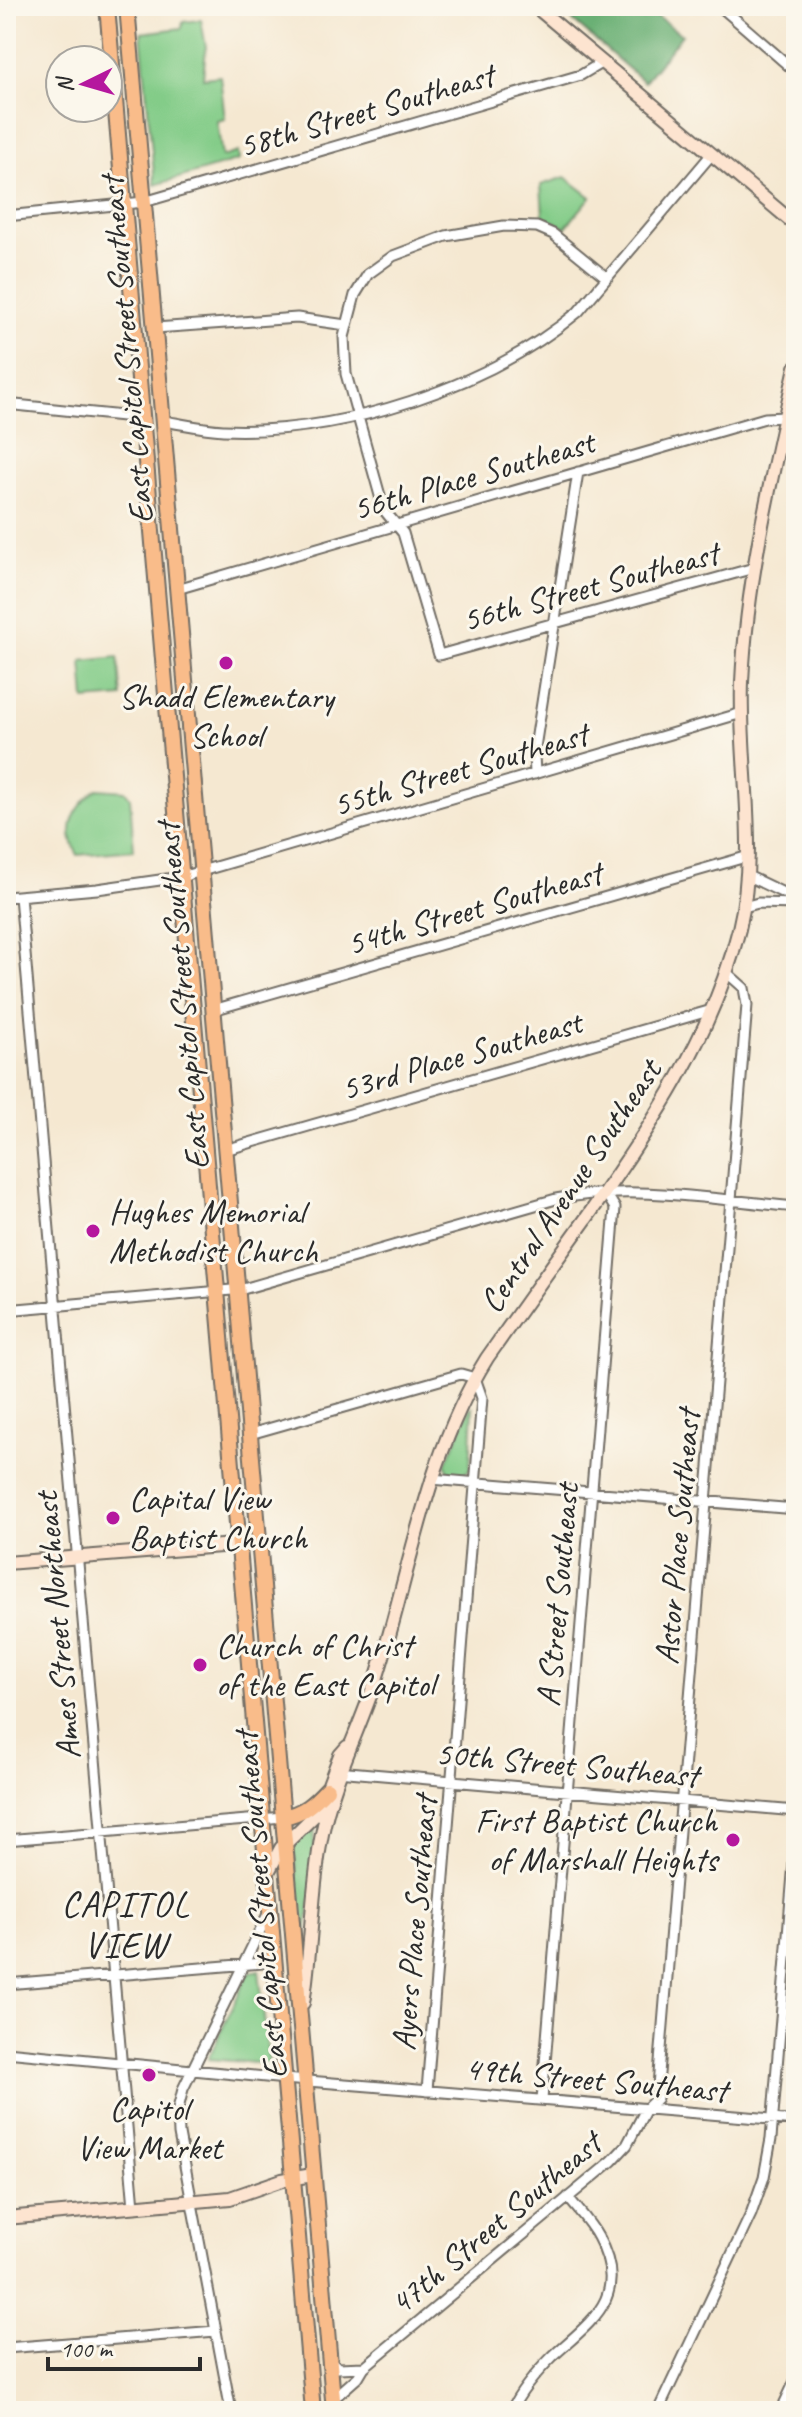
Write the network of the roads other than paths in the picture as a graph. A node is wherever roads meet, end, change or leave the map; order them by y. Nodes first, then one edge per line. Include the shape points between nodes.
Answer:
1 (107, 6) edge
2 (127, 6) edge
3 (535, 6) edge
4 (720, 6) edge
5 (601, 63) junction
6 (796, 72) edge
7 (711, 155) junction
8 (144, 202) junction
9 (124, 206) junction
10 (6, 216) edge
11 (796, 225) edge
12 (607, 278) junction
13 (346, 325) junction
14 (155, 328) junction
15 (796, 367) edge
16 (6, 404) edge
17 (357, 415) junction
18 (785, 417) junction
19 (142, 418) junction
20 (163, 421) junction
21 (578, 472) junction
22 (396, 524) junction
23 (754, 568) junction
24 (177, 589) junction
25 (554, 624) junction
26 (742, 713) junction
27 (535, 774) junction
28 (749, 856) junction
29 (191, 874) junction
30 (748, 876) junction
31 (20, 896) junction
32 (6, 897) edge
33 (796, 901) edge
34 (744, 907) junction
35 (726, 972) junction
36 (213, 1010) junction
37 (712, 1010) junction
38 (225, 1150) junction
39 (605, 1192) junction
40 (732, 1201) junction
41 (796, 1207) edge
42 (237, 1290) junction
43 (217, 1292) junction
44 (56, 1306) junction
45 (6, 1310) edge
46 (475, 1378) junction
47 (250, 1434) junction
48 (431, 1479) junction
49 (476, 1482) junction
50 (591, 1492) junction
51 (706, 1501) junction
52 (796, 1509) edge
53 (259, 1543) junction
54 (238, 1544) junction
55 (77, 1557) junction
56 (6, 1563) edge
57 (338, 1772) junction
58 (451, 1783) junction
59 (327, 1789) junction
60 (567, 1792) junction
61 (681, 1802) junction
62 (796, 1811) edge
63 (283, 1817) junction
64 (262, 1818) junction
65 (101, 1832) junction
66 (796, 1838) edge
67 (6, 1840) edge
68 (285, 1844) junction
69 (266, 1876) junction
70 (270, 1911) junction
71 (274, 1962) junction
72 (242, 1966) junction
73 (114, 1975) junction
74 (6, 1984) edge
75 (300, 2018) junction
76 (6, 2052) edge
77 (121, 2063) junction
78 (192, 2070) junction
79 (295, 2080) junction
80 (427, 2091) junction
81 (542, 2100) junction
82 (646, 2109) junction
83 (773, 2119) junction
84 (796, 2121) edge
85 (313, 2175) junction
86 (293, 2178) junction
87 (568, 2197) junction
88 (193, 2202) junction
89 (134, 2207) junction
90 (6, 2218) edge
91 (216, 2331) junction
92 (6, 2348) edge
93 (329, 2357) junction
94 (364, 2367) junction
95 (796, 2379) edge
96 (333, 2405) edge
97 (231, 2411) edge
98 (313, 2411) edge
99 (511, 2411) edge
100 (658, 2411) edge
101 (781, 2411) edge

1 - 9 main road
2 - 8 main road, East Capitol Street Southeast
3 - 5 main road
4 - 6 street
5 - 7 main road
5 - 8 street, 58th Street Southeast via 567,79
7 - 11 main road
7 - 12 street
8 - 9 street, 58th Street Southeast
8 - 14 main road, East Capitol Street Southeast
9 - 10 street, 58th Street Southeast
9 - 19 main road
12 - 13 street via 545,230 522,225 480,228 385,260 355,295
12 - 17 street via 578,312 522,352 445,387
13 - 14 street via 297,318
13 - 17 street via 344,361
14 - 20 main road, East Capitol Street Southeast
15 - 18 main road, Central Avenue Southeast
16 - 19 street
17 - 20 street via 313,426 262,430
17 - 22 street via 384,510
18 - 21 street, 56th Place Southeast via 765,418
18 - 23 main road, Central Avenue Southeast
19 - 29 main road
20 - 24 main road, East Capitol Street Southeast
21 - 22 street, 56th Place Southeast
21 - 25 street
22 - 24 street, 56th Place Southeast
22 - 25 street, 56th Street Southeast via 439,655
23 - 25 street, 56th Street Southeast
23 - 26 main road, Central Avenue Southeast
24 - 29 main road, East Capitol Street Southeast
25 - 27 street
26 - 27 street, 55th Street Southeast
26 - 28 main road, Central Avenue Southeast
27 - 29 street, 55th Street Southeast
28 - 30 main road, Central Avenue Southeast
28 - 36 street, 54th Street Southeast
29 - 31 street, 55th Street Southeast
29 - 36 main road, East Capitol Street Southeast
29 - 43 main road
30 - 33 street
30 - 34 main road, Central Avenue Southeast
31 - 32 street, 55th Street Southeast
31 - 44 street, Ames Street Northeast
33 - 34 street
34 - 35 main road, Central Avenue Southeast
35 - 37 main road, Central Avenue Southeast
35 - 40 street, Astor Place Southeast via 744,988 747,1001
36 - 38 main road, East Capitol Street Southeast
37 - 38 street, 53rd Place Southeast
37 - 39 main road, Central Avenue Southeast via 656,1118
38 - 42 main road, East Capitol Street Southeast
39 - 40 street
39 - 42 street via 556,1199
39 - 46 main road, Central Avenue Southeast
39 - 50 street, A Street Southeast via 615,1208
40 - 41 street
40 - 51 street, Astor Place Southeast
42 - 43 street
42 - 47 main road, East Capitol Street Southeast
43 - 44 street
43 - 54 main road
44 - 45 street
44 - 55 street, Ames Street Northeast
46 - 47 street via 446,1378
46 - 48 main road, Central Avenue Southeast
46 - 49 street, Ayers Place Southeast via 482,1404
47 - 53 main road, East Capitol Street Southeast
48 - 49 street
48 - 57 main road, Central Avenue Southeast via 391,1631
49 - 50 street
49 - 58 street, Ayers Place Southeast
50 - 51 street
50 - 60 street, A Street Southeast
51 - 52 street
51 - 61 street, Astor Place Southeast
53 - 54 main road
53 - 63 main road, East Capitol Street Southeast
54 - 55 main road
54 - 64 main road
55 - 56 main road
55 - 65 street, Ames Street Northeast
57 - 58 street, 50th Street Southeast
57 - 59 main road
57 - 75 main road, Central Avenue Southeast via 321,1837
58 - 60 street, 50th Street Southeast
58 - 80 street, Ayers Place Southeast
59 - 63 main road via 309,1808
59 - 68 main road via 319,1811
60 - 61 street, 50th Street Southeast
60 - 81 street, A Street Southeast
61 - 62 street, 50th Street Southeast
61 - 82 street, Astor Place Southeast via 658,2094
63 - 64 street
63 - 68 main road, East Capitol Street Southeast
64 - 65 street
64 - 69 main road
65 - 67 street
65 - 73 street, Ames Street Northeast
66 - 83 street
68 - 69 main road
68 - 75 main road, East Capitol Street Southeast
69 - 70 main road
70 - 71 main road
70 - 72 street
71 - 72 street
71 - 79 main road
72 - 73 street
72 - 78 street
73 - 74 street
73 - 77 street, Ames Street Northeast
75 - 79 main road, East Capitol Street Southeast
76 - 77 street, 49th Street Southeast
77 - 78 street, 49th Street Southeast
77 - 89 street, Ames Street Northeast
78 - 79 street, 49th Street Southeast
78 - 88 street via 178,2120
79 - 80 street, 49th Street Southeast
79 - 85 main road, East Capitol Street Southeast
79 - 86 main road
80 - 81 street, 49th Street Southeast
81 - 82 street, 49th Street Southeast
82 - 83 street, 49th Street Southeast
82 - 87 street, 47th Street Southeast via 620,2153
83 - 84 street, 49th Street Southeast
83 - 100 street via 766,2171 754,2208
85 - 86 main road
85 - 93 main road, East Capitol Street Southeast
86 - 88 main road via 238,2196
86 - 98 main road
87 - 94 street, 47th Street Southeast
87 - 99 street via 600,2241 608,2262 609,2290 597,2316 539,2371
88 - 89 main road
88 - 91 street
89 - 90 main road
91 - 92 street
91 - 97 street
93 - 94 street via 338,2368
93 - 96 main road, East Capitol Street Southeast
94 - 96 street, 47th Street Southeast
95 - 101 street

